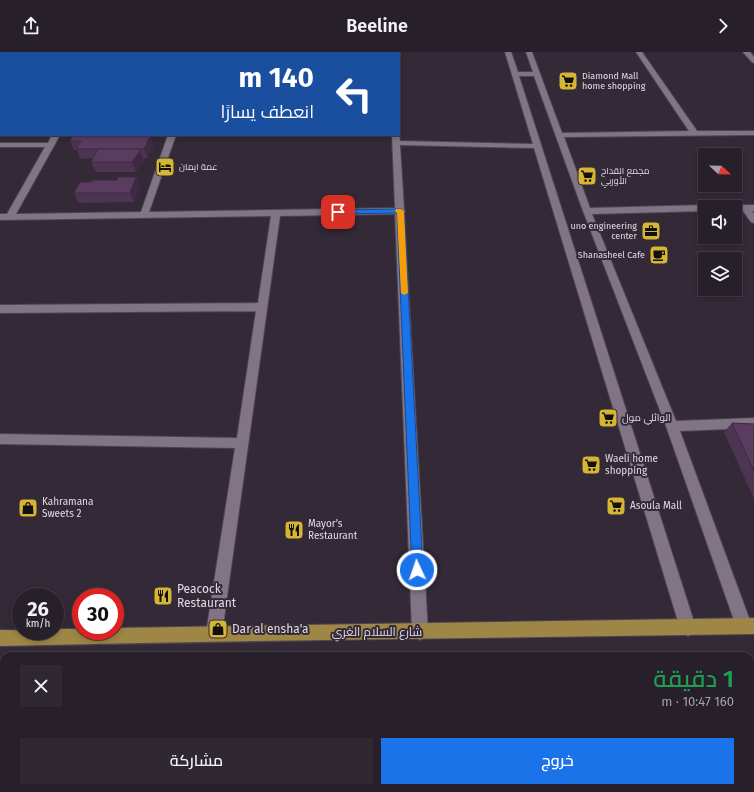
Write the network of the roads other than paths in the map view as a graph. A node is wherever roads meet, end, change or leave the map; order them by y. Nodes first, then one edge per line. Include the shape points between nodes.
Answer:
1 (508, 52) edge
2 (529, 52) edge
3 (639, 52) edge
4 (746, 52) edge
5 (754, 61) edge
6 (516, 74) junction
7 (538, 74) junction
8 (754, 133) edge
9 (695, 134) junction
10 (560, 135) junction
11 (55, 136) edge
12 (172, 136) edge
13 (397, 139) edge
14 (0, 145) edge
15 (50, 145) junction
16 (536, 146) junction
17 (698, 208) edge
18 (750, 208) edge
19 (401, 211) junction
20 (587, 211) junction
21 (276, 213) junction
22 (144, 215) junction
23 (0, 217) edge
24 (10, 217) junction
25 (754, 220) edge
26 (262, 307) junction
27 (0, 309) edge
28 (754, 423) edge
29 (672, 426) junction
30 (0, 439) edge
31 (241, 443) junction
32 (749, 626) edge
33 (688, 628) junction
34 (420, 632) junction
35 (214, 633) junction
36 (0, 638) edge

1 - 6 street
2 - 7 street
3 - 9 street
4 - 5 street
6 - 7 street
6 - 16 street
7 - 10 street
8 - 9 street
9 - 10 street
10 - 20 street
11 - 15 street
12 - 22 street
13 - 16 street
13 - 19 street
14 - 15 street
15 - 24 street
16 - 33 street
17 - 20 street
18 - 25 street
19 - 21 street
19 - 34 street
20 - 29 street
21 - 22 street
21 - 26 street
22 - 24 street
23 - 24 street
26 - 27 street
26 - 31 street
28 - 29 street
29 - 32 street
30 - 31 street
31 - 35 street
32 - 33 main road, شارع السلام الغري
33 - 34 main road, شارع السلام الغري
34 - 35 main road, شارع السلام الغري
35 - 36 main road, شارع السلام الغري

